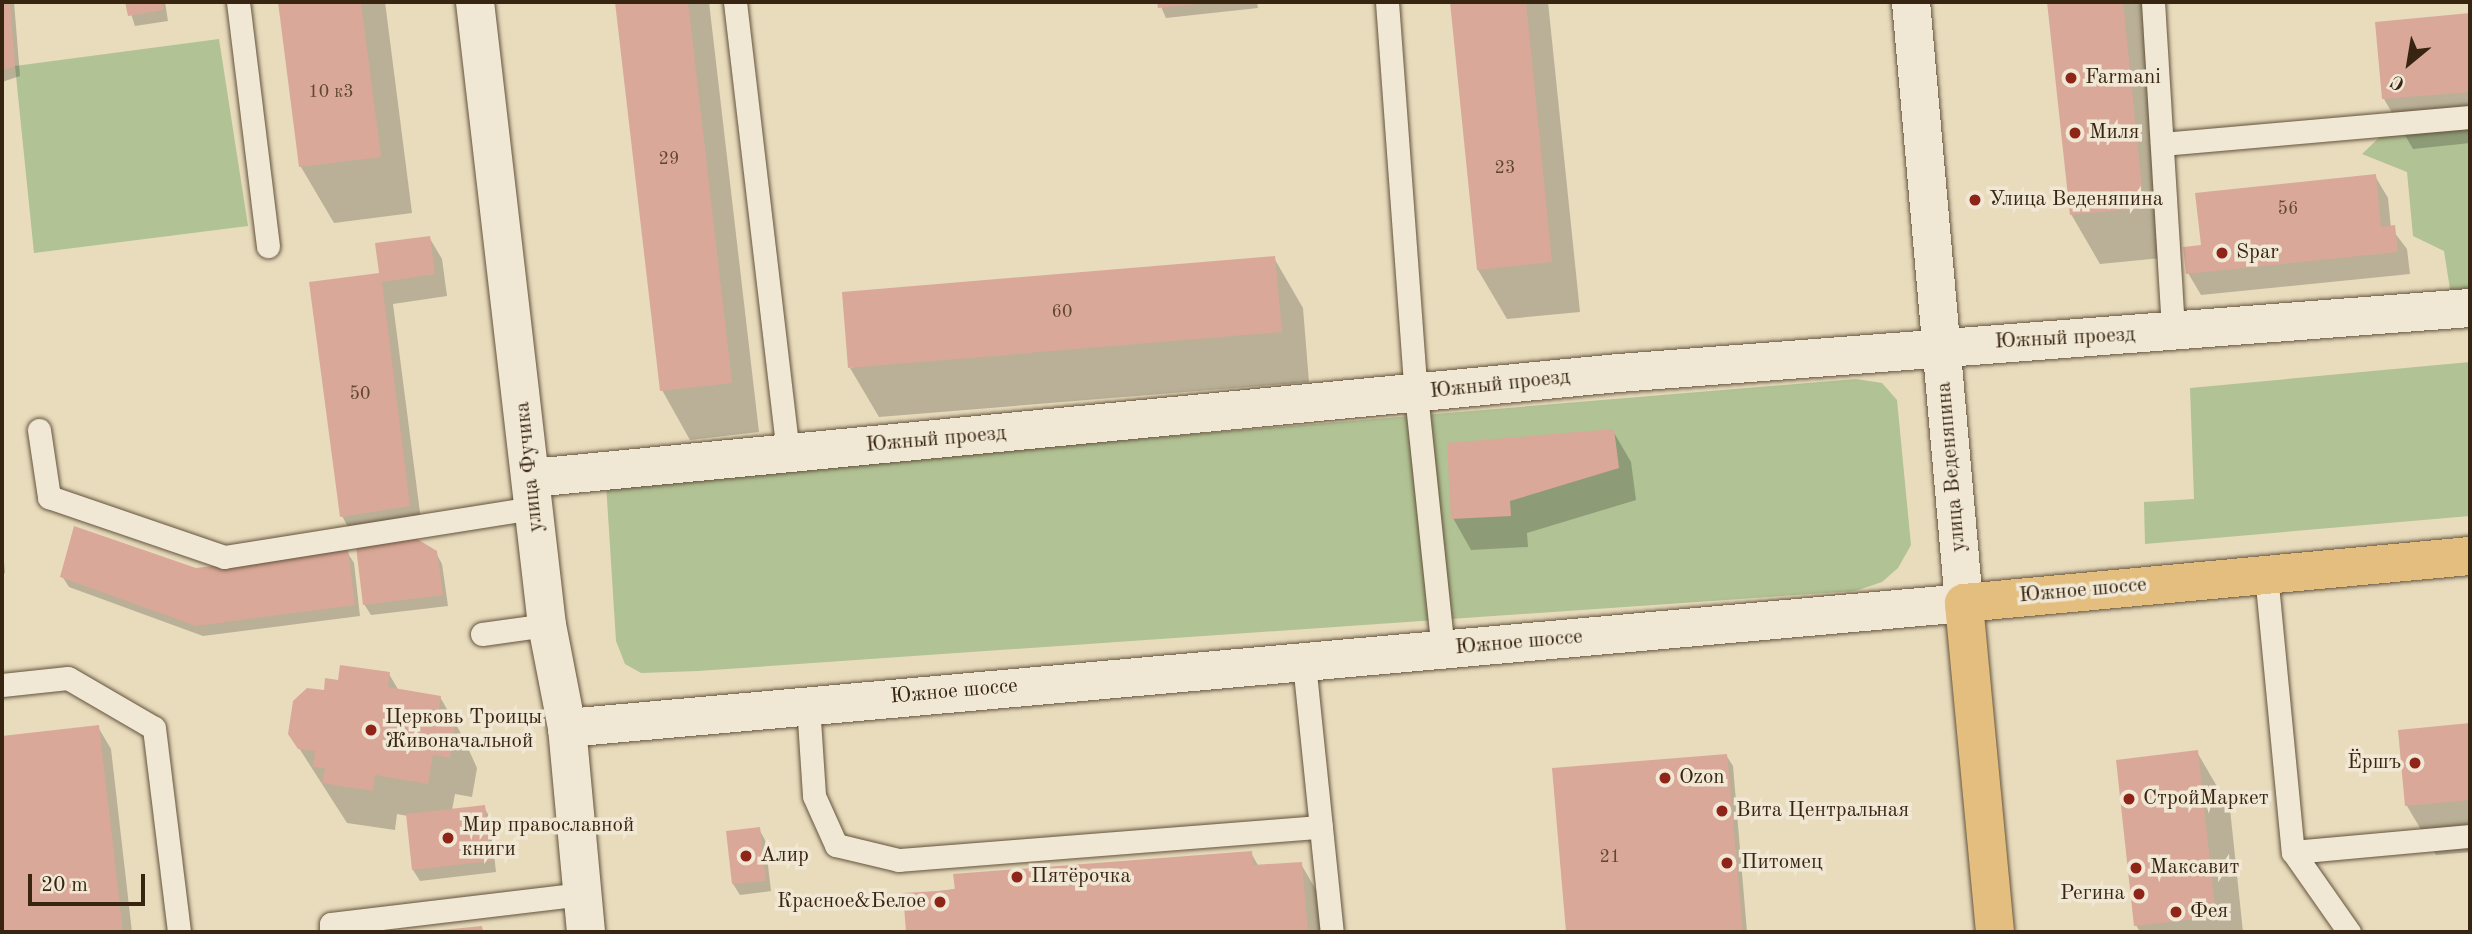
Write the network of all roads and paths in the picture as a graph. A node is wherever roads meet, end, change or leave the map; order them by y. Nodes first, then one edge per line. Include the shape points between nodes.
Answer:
1 (238, 2) edge
2 (475, 2) edge
3 (735, 2) edge
4 (1387, 2) edge
5 (1912, 2) edge
6 (2153, 2) edge
7 (2470, 117) edge
8 (2162, 144) junction
9 (268, 246) dead end
10 (2470, 307) edge
11 (2173, 333) junction
12 (1941, 346) junction
13 (1416, 394) junction
14 (39, 430) dead end
15 (788, 454) junction
16 (533, 493) junction
17 (2470, 556) edge
18 (2266, 574) junction
19 (1964, 603) junction
20 (547, 625) junction
21 (482, 634) dead end
22 (1443, 649) junction
23 (1304, 663) junction
24 (2, 685) edge
25 (808, 705) junction
26 (567, 727) junction
27 (1321, 827) junction
28 (2470, 836) edge
29 (2293, 852) junction
30 (582, 894) junction
31 (178, 932) edge
32 (331, 932) edge
33 (586, 932) edge
34 (1332, 932) edge
35 (1995, 932) edge
36 (2349, 932) edge

1 - 9 lane
2 - 16 street, улица Фучика
3 - 15 lane
4 - 13 lane
5 - 12 street, улица Веденяпина
6 - 8 lane
7 - 8 lane
8 - 11 lane
10 - 11 street, Южный проезд
11 - 12 street, Южный проезд
12 - 13 street, Южный проезд
12 - 19 street, улица Веденяпина
13 - 15 street, Южный проезд
13 - 22 lane
14 - 16 lane via 49,497 224,557
15 - 16 street, Южный проезд
16 - 20 street, улица Фучика
17 - 18 main road, Южное шоссе
18 - 19 main road, Южное шоссе
18 - 29 lane
19 - 22 street, Южное шоссе
19 - 35 main road, улица Веденяпина
20 - 21 lane
20 - 26 street, улица Фучика
22 - 23 street, Южное шоссе
23 - 25 street, Южное шоссе
23 - 27 lane
24 - 31 lane via 68,678 154,728
25 - 26 street, Южное шоссе
25 - 27 lane via 814,796 836,845 861,851 899,860
26 - 30 street, улица Фучика
27 - 34 lane
28 - 29 lane
29 - 36 lane
30 - 32 lane via 331,924
30 - 33 street, улица Фучика

